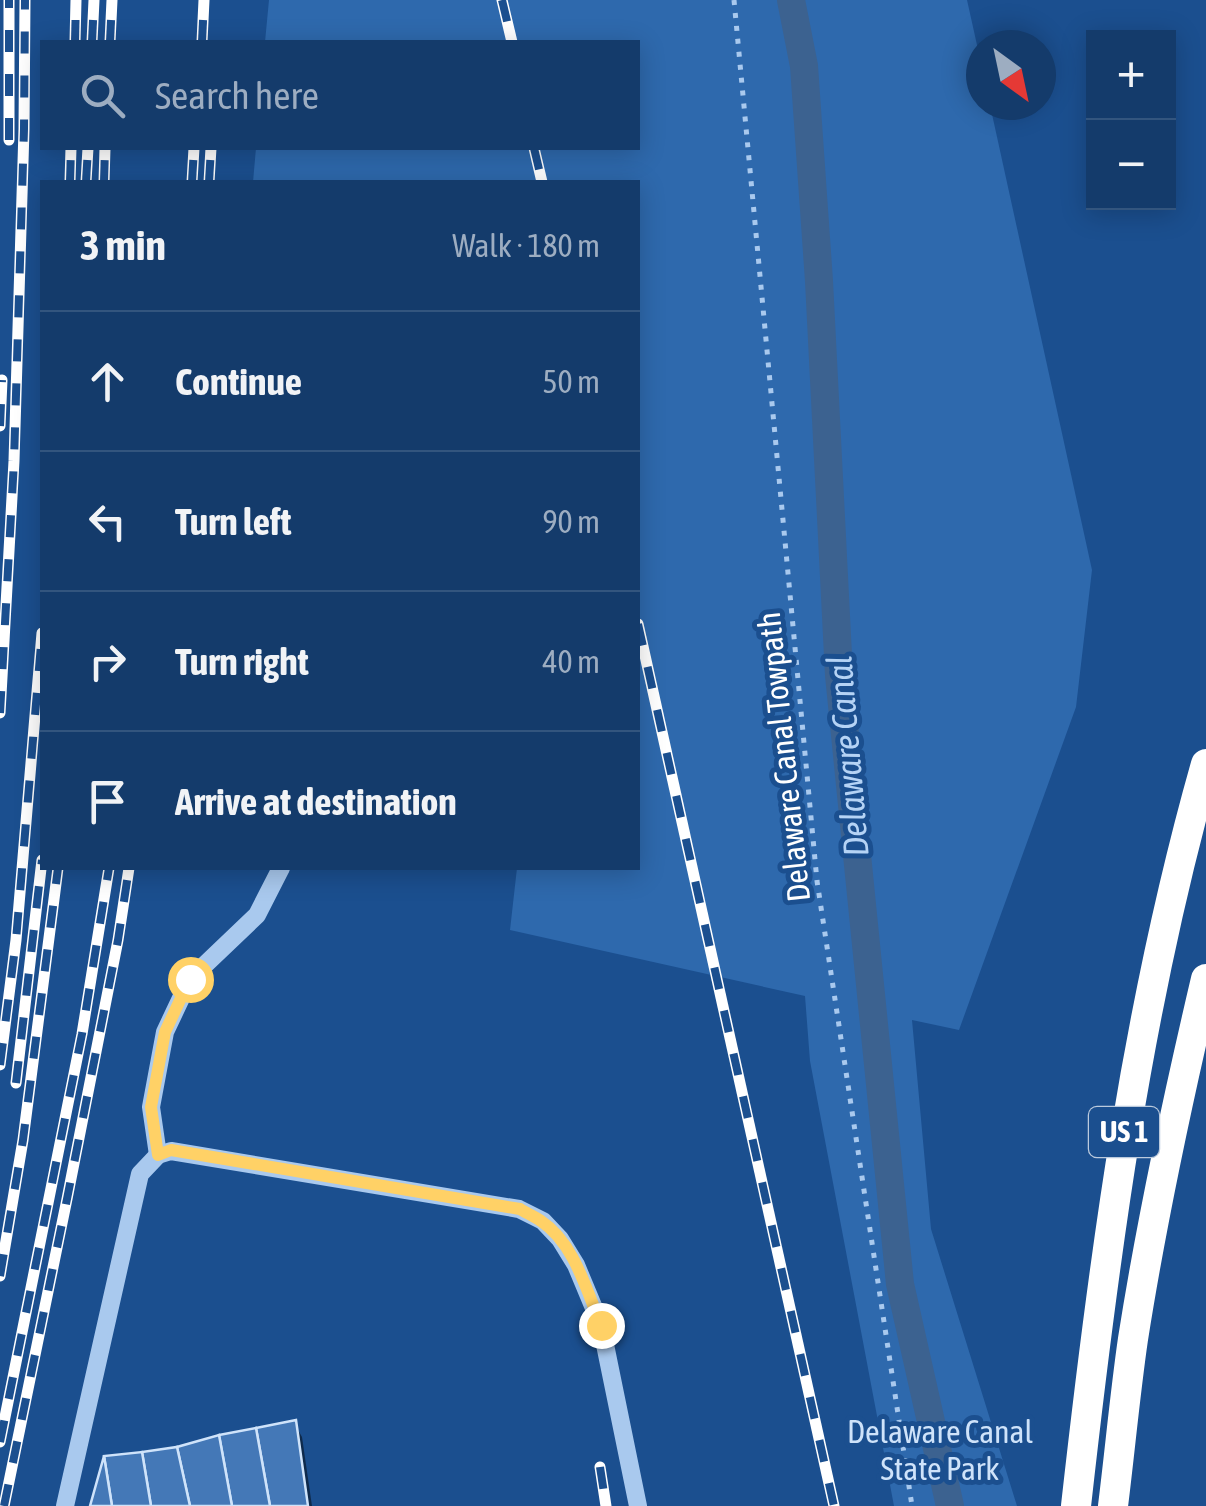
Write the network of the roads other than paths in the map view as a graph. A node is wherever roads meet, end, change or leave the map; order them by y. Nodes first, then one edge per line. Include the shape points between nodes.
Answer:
1 (1206, 764) edge
2 (280, 870) edge
3 (1206, 979) edge
4 (158, 1155) junction
5 (65, 1506) edge
6 (638, 1506) edge
7 (1076, 1506) edge
8 (1113, 1506) edge

1 - 7 highway, US 1 via 1138,1052 1107,1242
2 - 4 lane via 257,914 190,979 165,1032 151,1107
3 - 8 highway, US 1 via 1148,1249
4 - 5 lane via 140,1174
4 - 6 lane via 171,1150 520,1209 542,1222 576,1265 601,1325

